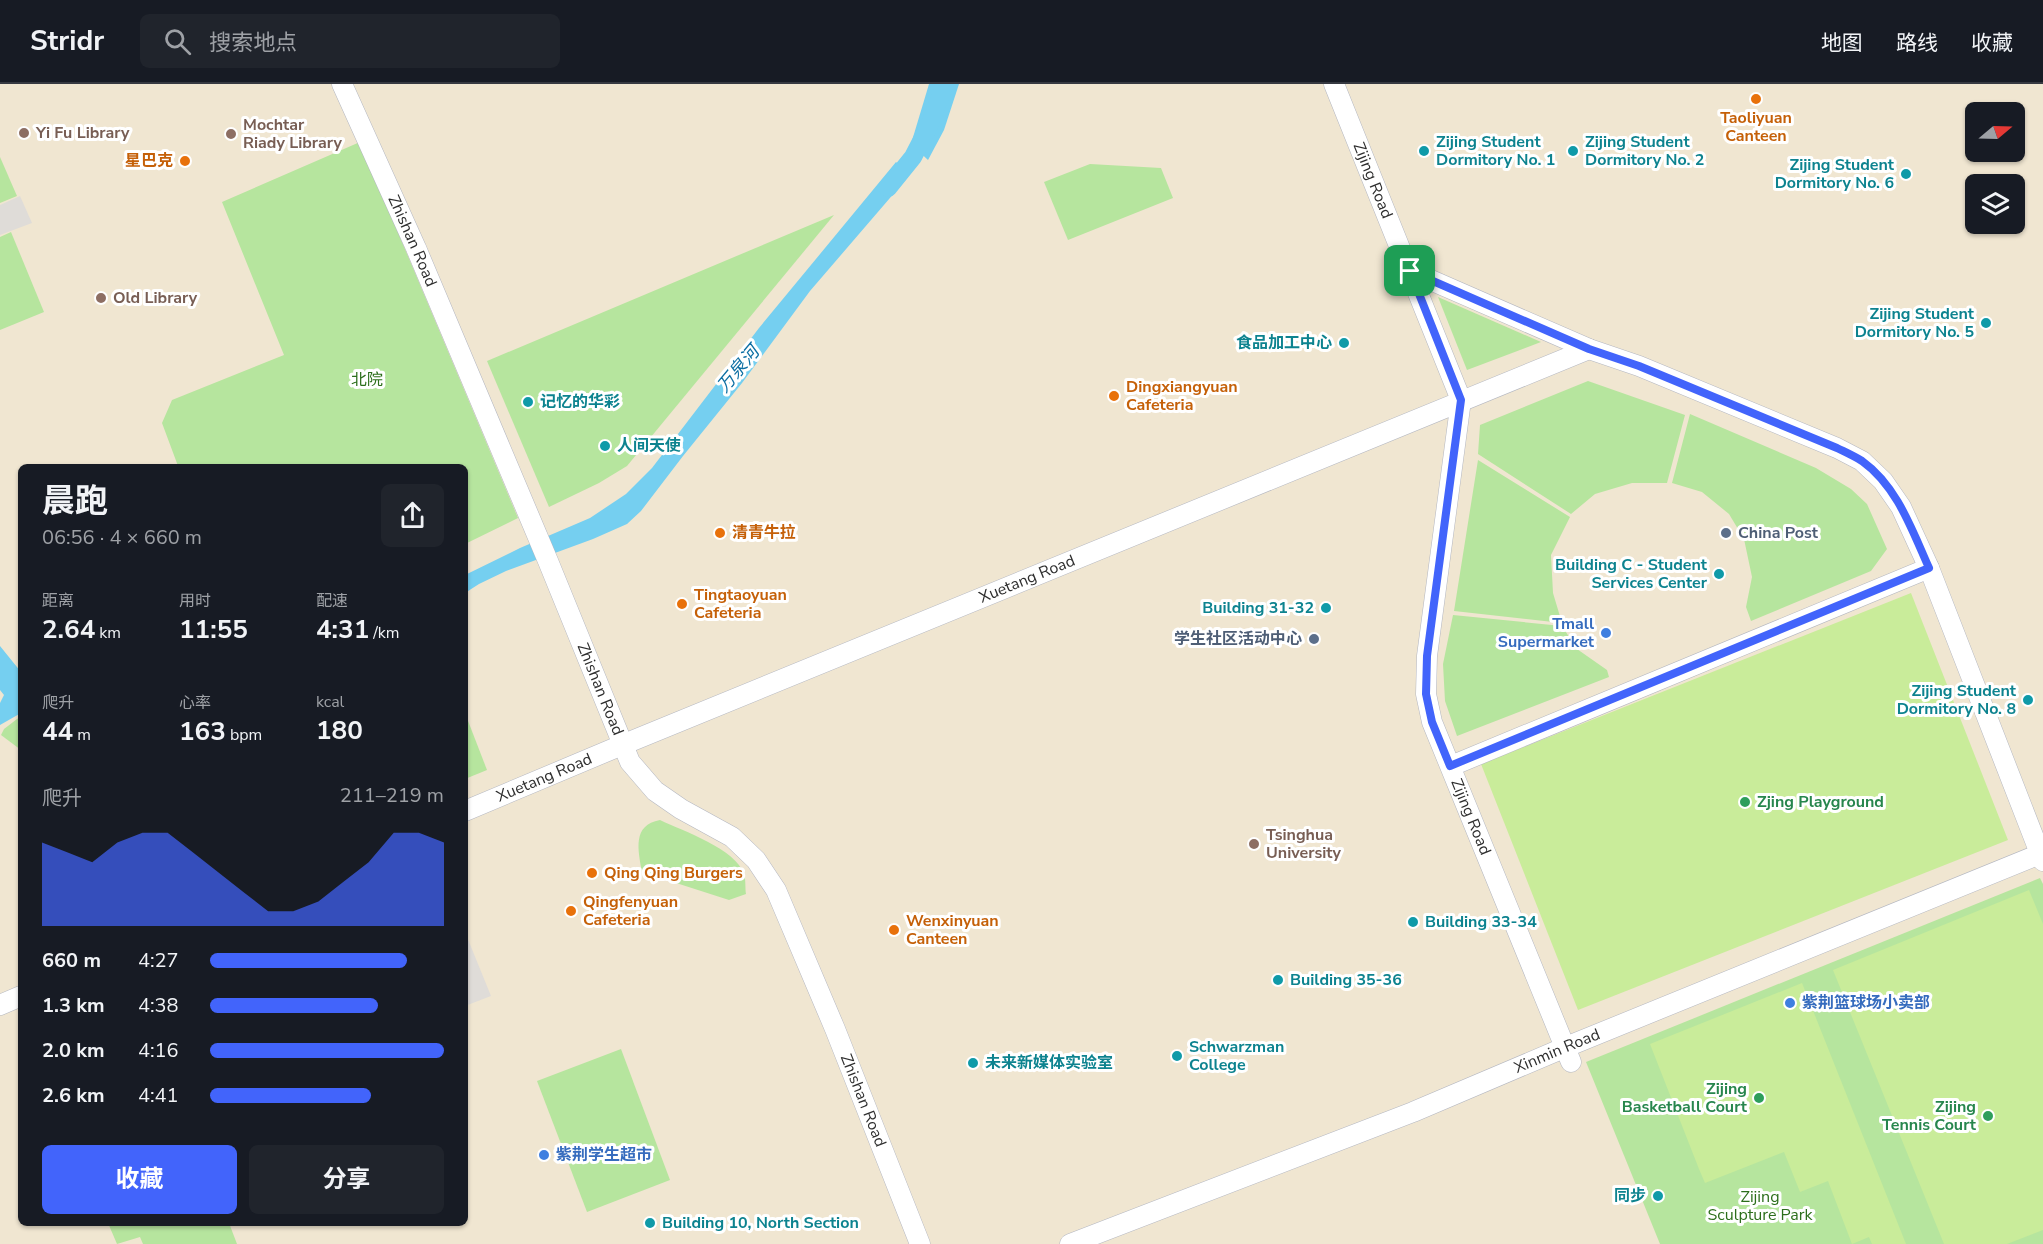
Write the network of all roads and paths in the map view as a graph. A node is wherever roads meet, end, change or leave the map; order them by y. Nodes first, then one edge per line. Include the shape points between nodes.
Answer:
1 (342, 84) edge
2 (1334, 84) edge
3 (1410, 271) junction
4 (1589, 349) junction
5 (1461, 400) junction
6 (1929, 568) junction
7 (622, 744) junction
8 (1450, 766) junction
9 (468, 810) edge
10 (2042, 857) edge
11 (18, 997) edge
12 (0, 1005) edge
13 (1568, 1055) junction
14 (920, 1244) edge
15 (1070, 1244) edge

1 - 7 street, Zhishan Road via 416,248
2 - 3 street, Zijing Road
3 - 4 street
3 - 5 street, Zijing Road
4 - 5 street, Xuetang Road
4 - 6 street via 1639,366 1862,461 1883,481 1901,507
5 - 7 street, Xuetang Road
5 - 8 street, Zijing Road via 1427,656 1426,694 1432,722
6 - 8 street
6 - 10 street
7 - 9 street, Xuetang Road
7 - 14 street, Zhishan Road via 630,762 655,791 732,837 756,860 776,890
8 - 13 street, Zijing Road
10 - 13 street, Xinmin Road
11 - 12 street
13 - 15 street, Xinmin Road

